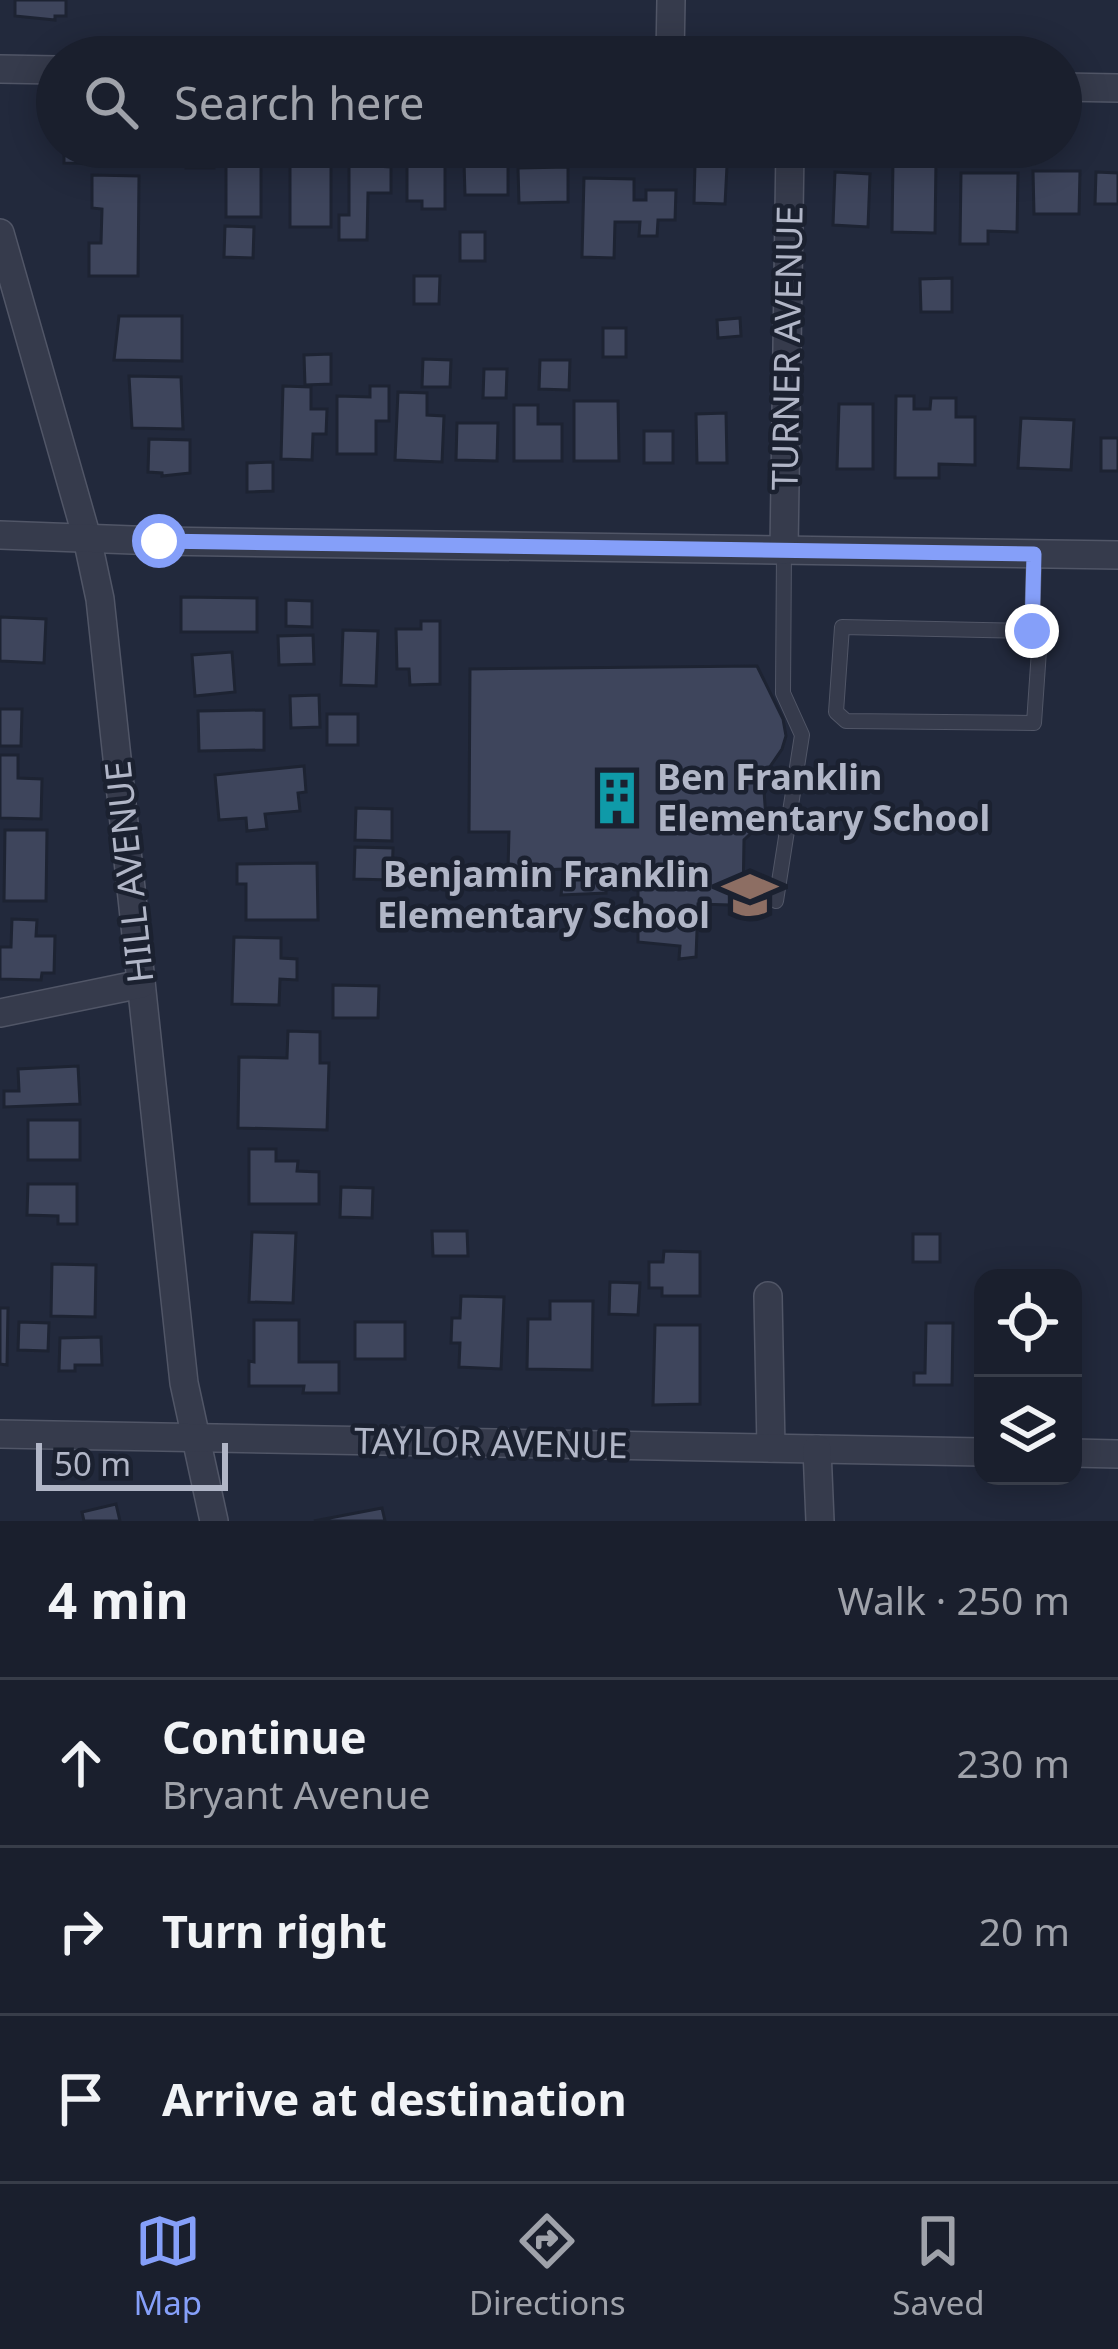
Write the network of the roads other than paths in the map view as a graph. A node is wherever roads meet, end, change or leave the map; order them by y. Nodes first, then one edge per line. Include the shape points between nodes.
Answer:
1 (671, 0) edge
2 (670, 36) edge
3 (0, 69) edge
4 (36, 70) edge
5 (1082, 87) edge
6 (1118, 88) edge
7 (790, 168) edge
8 (0, 232) edge
9 (0, 535) edge
10 (87, 538) junction
11 (784, 550) junction
12 (1034, 554) junction
13 (1118, 555) edge
14 (1032, 631) junction
15 (776, 901) dead end
16 (141, 984) junction
17 (0, 1013) edge
18 (768, 1296) dead end
19 (0, 1434) edge
20 (194, 1438) junction
21 (771, 1448) junction
22 (817, 1449) junction
23 (974, 1452) edge
24 (1082, 1453) edge
25 (1118, 1454) edge
26 (214, 1521) edge
27 (820, 1521) edge

1 - 2 street
3 - 4 street
5 - 6 street
7 - 11 street, TURNER AVENUE
8 - 10 street, HILL AVENUE
9 - 10 street
10 - 11 street
10 - 16 street, HILL AVENUE
11 - 12 street
11 - 15 lane via 783,693 802,735
12 - 13 street
12 - 14 lane
14 - 14 lane via 842,627 836,712 846,721 1029,726 1037,718 1040,636
16 - 17 street
16 - 20 street, HILL AVENUE
18 - 21 street
19 - 20 street, TAYLOR AVENUE
20 - 21 street, TAYLOR AVENUE
20 - 26 street, HILL AVENUE
21 - 22 street, TAYLOR AVENUE
22 - 23 street, TAYLOR AVENUE
22 - 27 street
24 - 25 street

